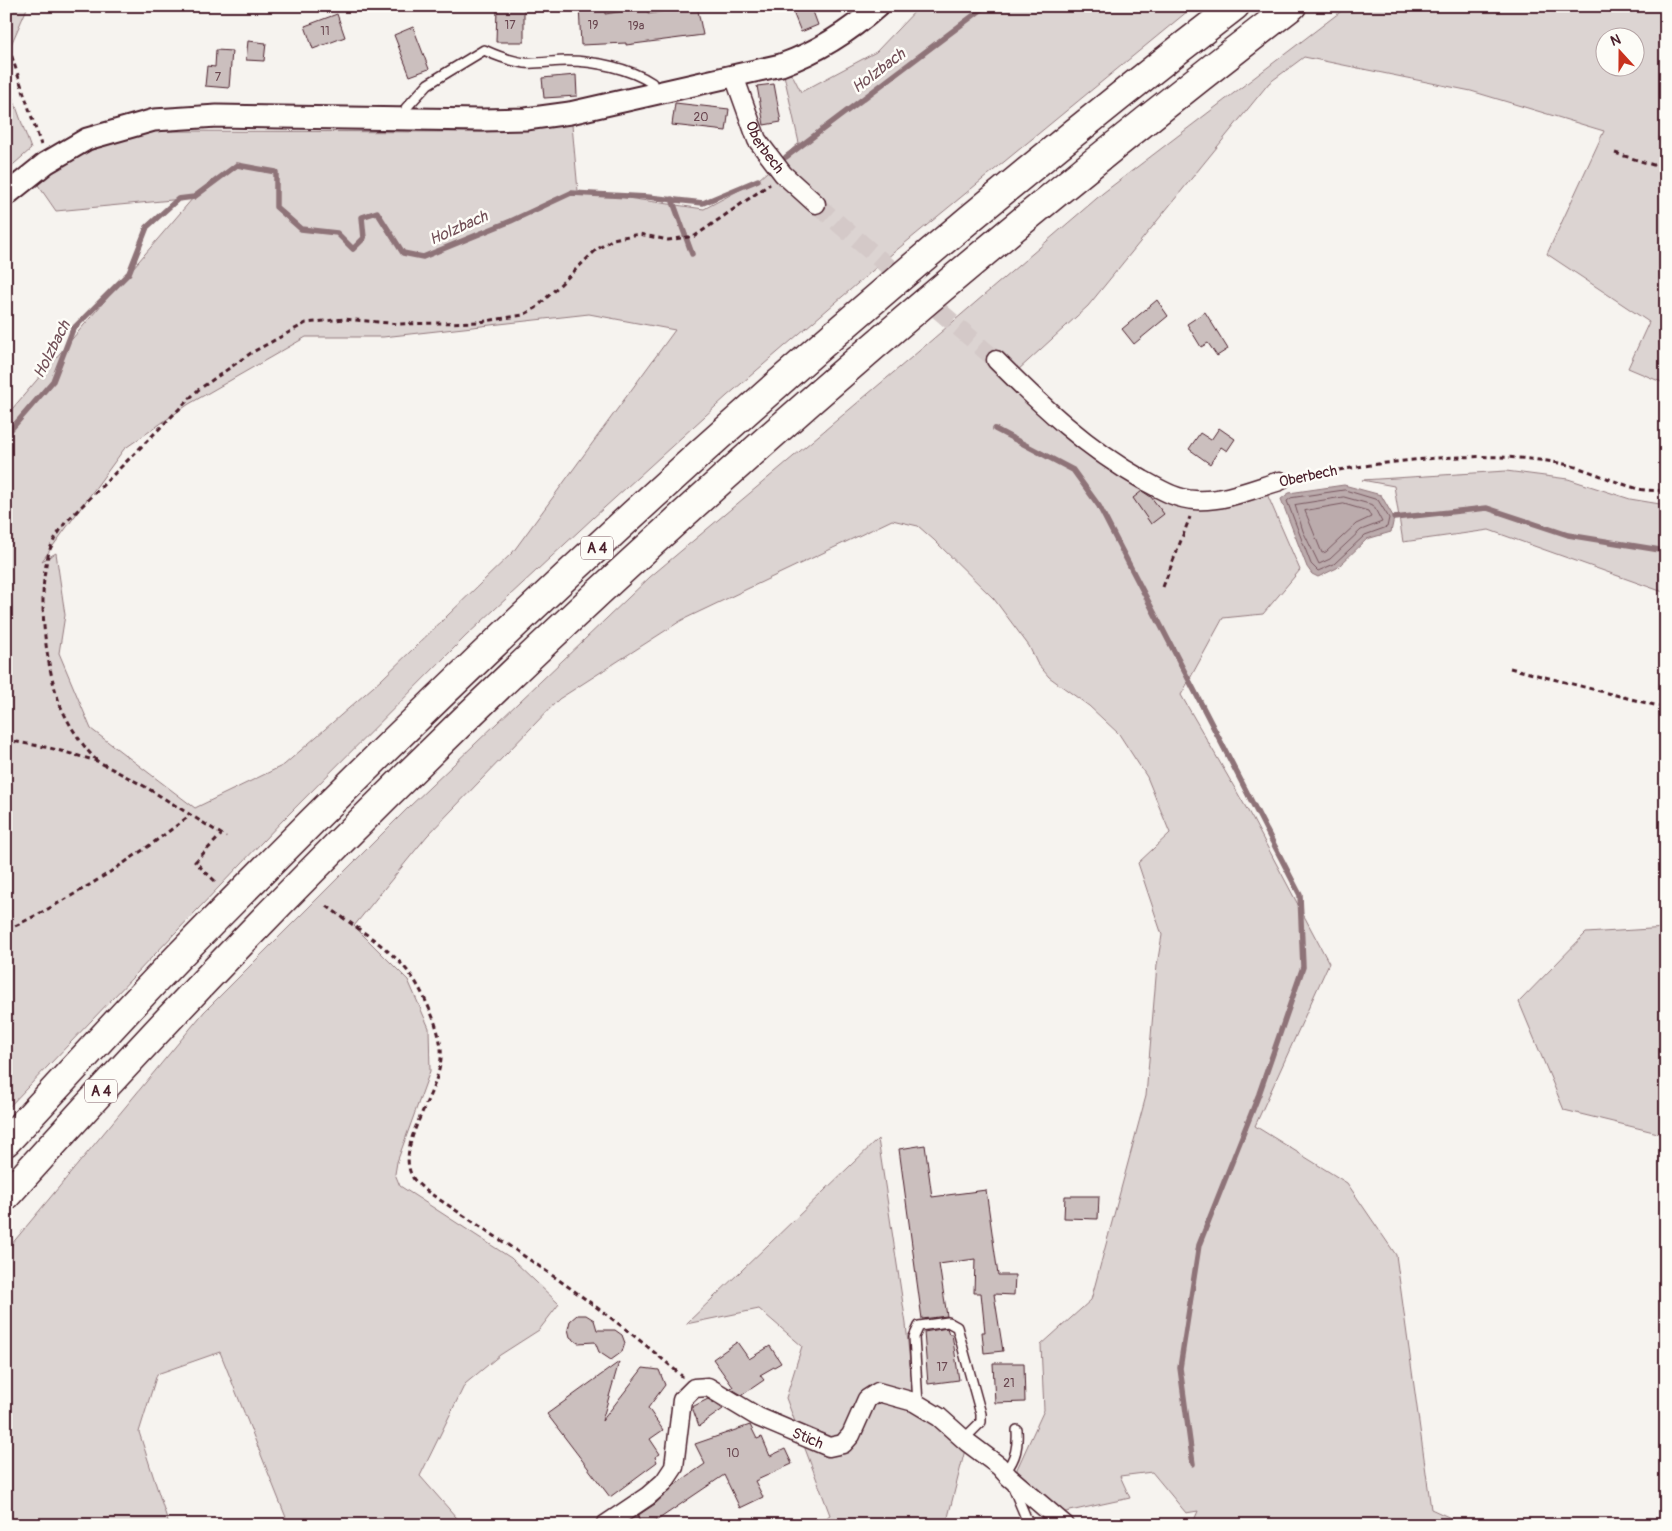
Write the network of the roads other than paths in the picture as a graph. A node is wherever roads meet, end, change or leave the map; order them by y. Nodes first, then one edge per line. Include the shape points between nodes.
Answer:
1 (878, 6) edge
2 (1236, 6) edge
3 (1292, 6) edge
4 (734, 76) junction
5 (655, 93) junction
6 (406, 120) junction
7 (6, 195) edge
8 (816, 204) tunnel mouth
9 (996, 360) tunnel mouth
10 (1280, 481) road end
11 (6, 1142) edge
12 (6, 1196) edge
13 (918, 1404) junction
14 (1017, 1430) dead end
15 (964, 1439) junction
16 (1007, 1474) junction
17 (604, 1525) edge
18 (1029, 1525) edge
19 (1065, 1525) edge

1 - 4 street via 836,39 811,52 781,64
2 - 11 highway, A 4 via 1142,78 911,269 677,474 363,770 176,960
3 - 12 highway, A 4 via 1165,104 945,285 696,502 397,783 197,987
4 - 5 street
4 - 8 street, Oberbech via 757,140 783,174
5 - 6 street via 570,113 526,119
5 - 6 lane via 652,83 615,68 568,61 525,63 504,59 484,50 428,84 406,108
6 - 7 street via 217,116 154,120 88,140 46,163
9 - 10 street, Oberbech via 1050,414 1114,464 1176,498 1196,500 1228,496
13 - 15 street, Stich
13 - 15 lane via 914,1337 919,1326 948,1322 957,1328 981,1414 981,1422
13 - 17 street, Stich via 878,1392 867,1400 852,1435 843,1444 829,1447 758,1417 708,1387 694,1388 682,1400 674,1467 664,1482 648,1496
14 - 16 lane via 1018,1448
15 - 16 street, Stich
16 - 18 lane
16 - 19 street, Stich

